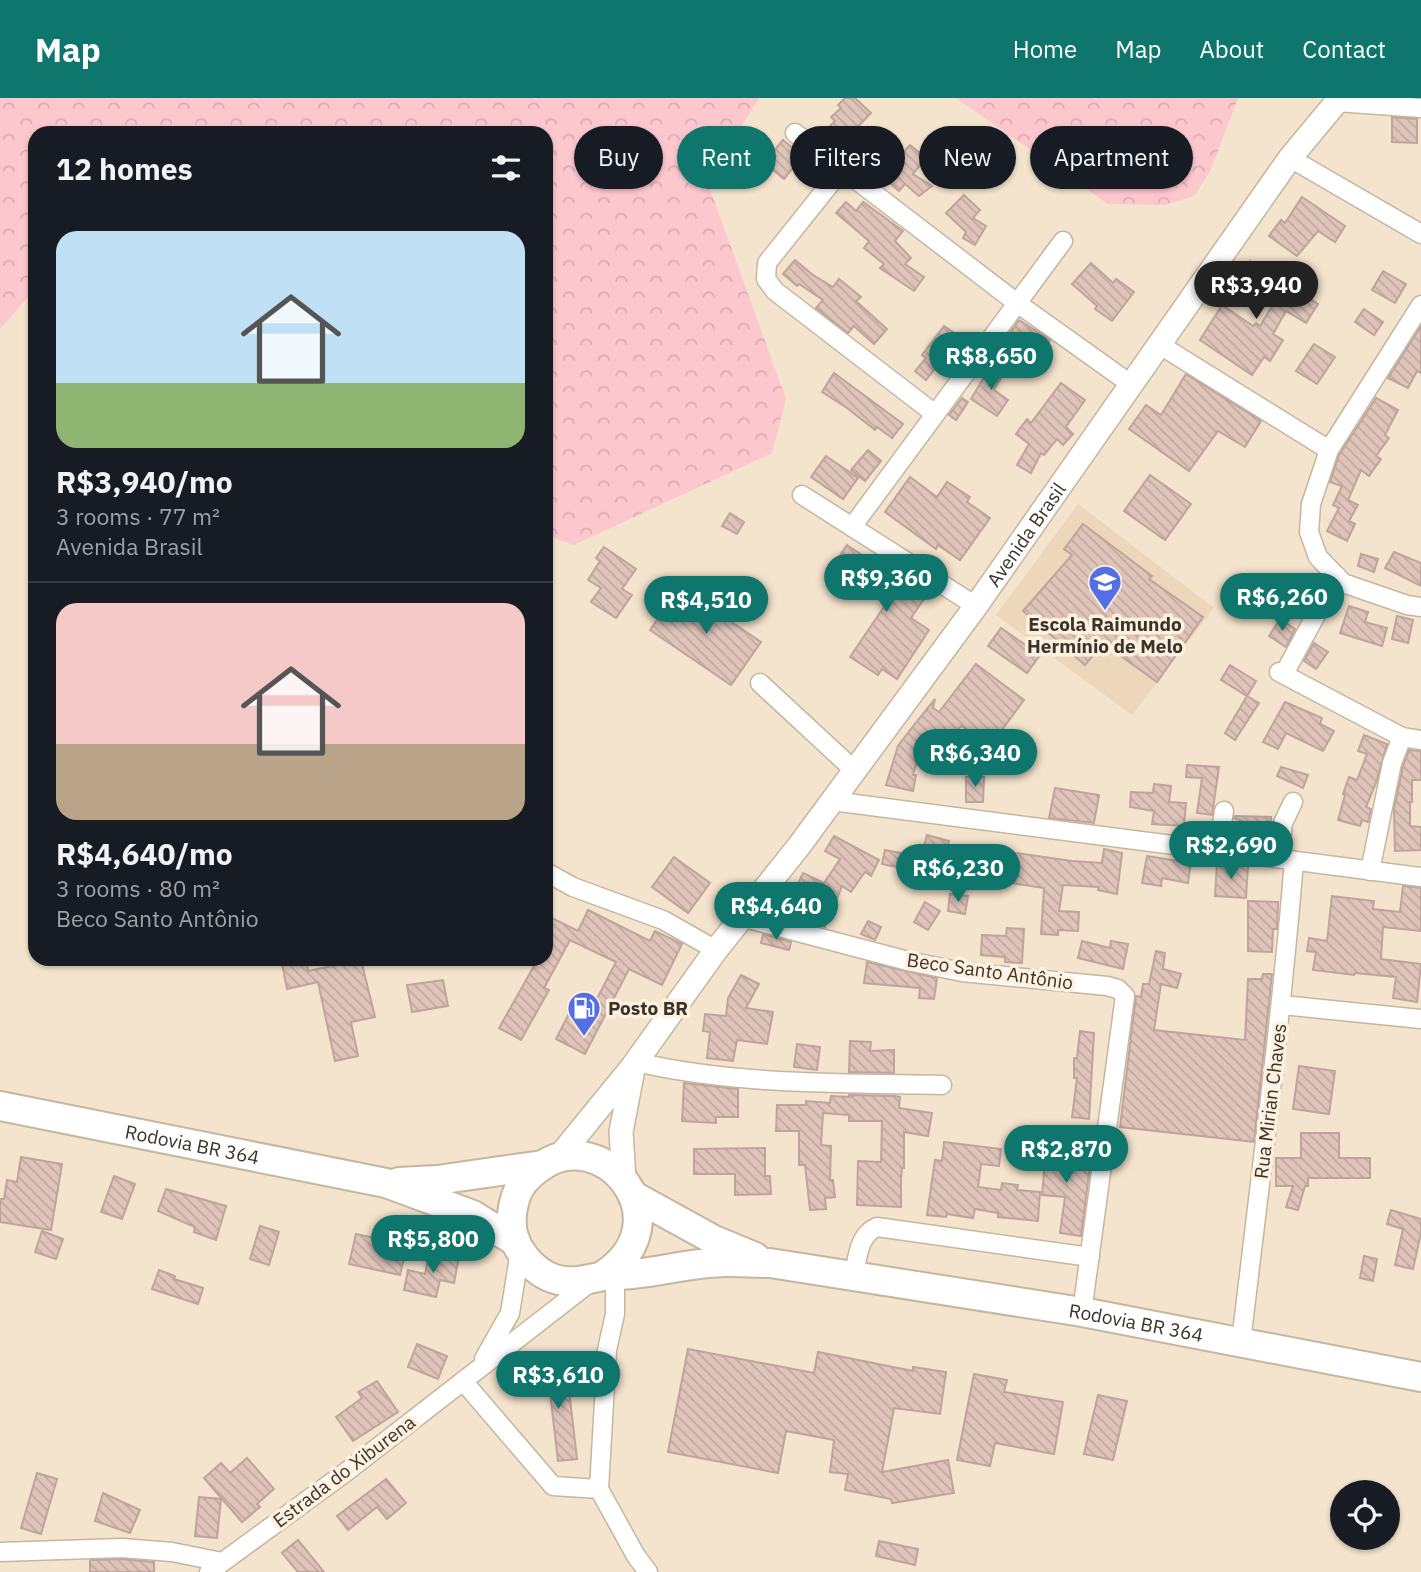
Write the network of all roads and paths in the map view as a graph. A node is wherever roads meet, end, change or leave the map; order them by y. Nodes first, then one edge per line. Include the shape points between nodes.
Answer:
1 (1338, 100) edge
2 (1421, 108) edge
3 (1290, 158) junction
4 (826, 189) edge
5 (868, 189) edge
6 (1421, 234) edge
7 (1063, 241) dead end
8 (1017, 303) junction
9 (1421, 305) edge
10 (1160, 345) junction
11 (1132, 385) junction
12 (935, 414) junction
13 (1329, 450) junction
14 (802, 495) dead end
15 (852, 527) junction
16 (1336, 576) junction
17 (976, 606) junction
18 (1421, 607) edge
19 (760, 683) dead end
20 (1402, 737) junction
21 (1421, 740) edge
22 (855, 771) junction
23 (832, 801) junction
24 (1293, 802) dead end
25 (1224, 811) dead end
26 (1217, 850) junction
27 (1287, 859) junction
28 (1370, 871) junction
29 (553, 876) edge
30 (1421, 877) edge
31 (741, 917) junction
32 (716, 950) junction
33 (1282, 1005) junction
34 (1421, 1019) edge
35 (634, 1064) junction
36 (942, 1085) dead end
37 (0, 1106) edge
38 (550, 1161) junction
39 (386, 1183) junction
40 (629, 1188) junction
41 (518, 1247) junction
42 (1090, 1257) junction
43 (770, 1264) junction
44 (604, 1277) junction
45 (853, 1277) junction
46 (1082, 1312) junction
47 (1241, 1342) junction
48 (478, 1369) junction
49 (1421, 1377) edge
50 (463, 1381) junction
51 (599, 1489) junction
52 (0, 1552) edge
53 (215, 1567) edge
54 (648, 1572) edge

1 - 2 street
1 - 3 street, Avenida Brasil
3 - 6 street
3 - 10 street, Avenida Brasil
4 - 12 street via 767,263 766,279 775,291
5 - 8 street
7 - 8 street
8 - 11 street
8 - 12 street
9 - 13 street
10 - 11 street, Avenida Brasil
10 - 13 street
11 - 17 street, Avenida Brasil
12 - 15 street
13 - 16 street via 1311,504 1309,532 1318,557
14 - 15 street
15 - 17 street
16 - 18 street via 1343,583
16 - 20 street via 1282,673
17 - 22 street, Avenida Brasil
19 - 22 street
20 - 21 street
20 - 28 street via 1392,763
22 - 23 street, Avenida Brasil
23 - 26 street
23 - 31 street, Avenida Brasil
24 - 27 street, Rua Mirian Chaves via 1283,823
25 - 26 street
26 - 27 street
27 - 28 street
27 - 33 street, Rua Mirian Chaves
28 - 30 street
29 - 32 street via 663,920
31 - 32 street, Avenida Brasil
31 - 42 street, Beco Santo Antônio via 962,972 1118,989 1125,996 1125,1006
32 - 35 street, Avenida Brasil
33 - 34 street
33 - 47 street, Rua Mirian Chaves
35 - 36 street via 824,1083
35 - 38 street, Avenida Brasil
35 - 40 street, Avenida Brasil via 621,1132
37 - 39 main road, Rodovia BR 364
38 - 39 main road, Rodovia BR 364 via 451,1178
38 - 40 main road, Rodovia BR 364 via 576,1156 594,1159 611,1167
38 - 41 main road via 529,1175 518,1190 511,1225
39 - 41 main road, Rodovia BR 364 via 473,1215
40 - 43 main road, Rodovia BR 364 via 714,1240
40 - 44 main road via 638,1211 634,1242
41 - 44 main road, Rodovia BR 364 via 530,1265 560,1281
41 - 48 street, Estrada do Xiburena via 510,1313
42 - 45 street via 877,1227 863,1237
42 - 46 street
43 - 44 main road, Rodovia BR 364 via 726,1262
43 - 45 main road, Rodovia BR 364
44 - 48 street, Estrada do Xiburena
44 - 51 street via 615,1314 607,1350
45 - 46 main road, Rodovia BR 364
46 - 47 main road, Rodovia BR 364
47 - 49 main road, Rodovia BR 364
48 - 50 street, Estrada do Xiburena
50 - 51 street via 553,1486
50 - 53 street, Estrada do Xiburena
51 - 54 street
52 - 53 street via 122,1548 172,1552

